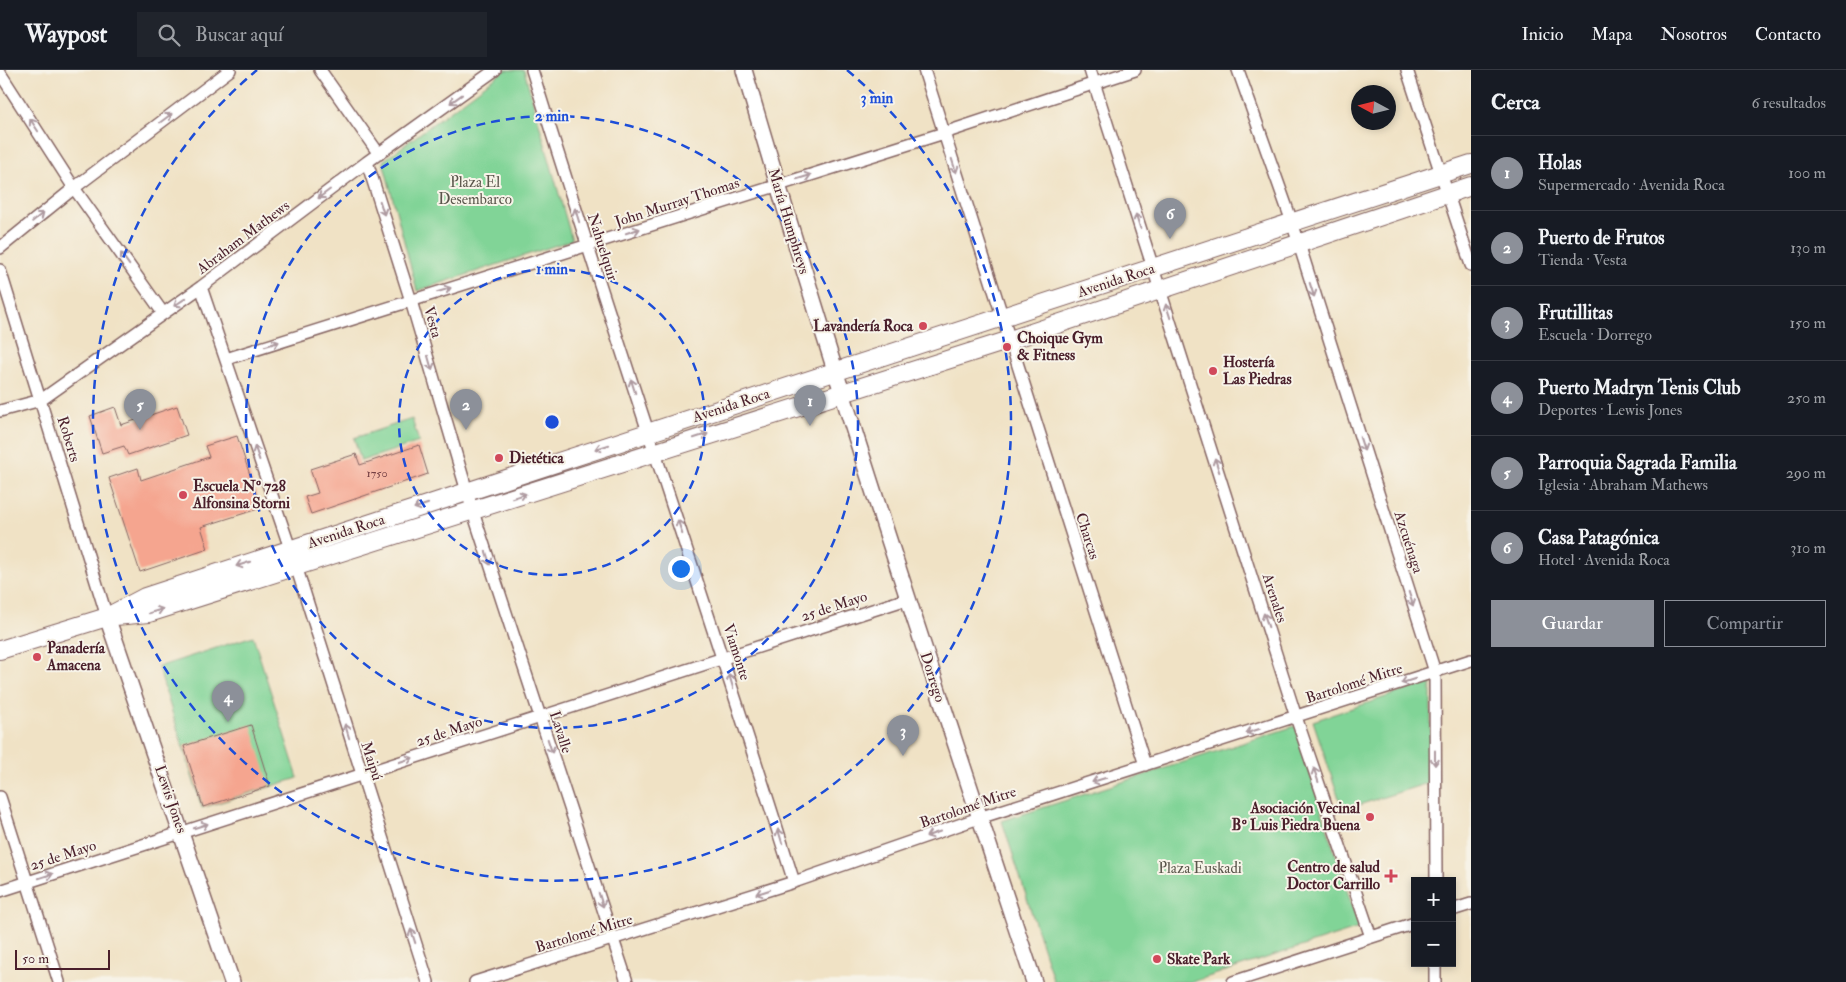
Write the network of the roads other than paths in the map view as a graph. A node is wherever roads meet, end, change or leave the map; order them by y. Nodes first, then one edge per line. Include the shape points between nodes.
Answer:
1 (230, 70) edge
2 (320, 70) edge
3 (495, 70) edge
4 (532, 70) edge
5 (744, 70) edge
6 (924, 70) edge
7 (1090, 70) edge
8 (1135, 70) edge
9 (1238, 70) edge
10 (1407, 70) edge
11 (0, 73) edge
12 (1094, 84) junction
13 (944, 133) junction
14 (379, 154) junction
15 (367, 162) junction
16 (1471, 164) edge
17 (1441, 174) junction
18 (777, 185) junction
19 (1471, 186) edge
20 (74, 188) junction
21 (1447, 194) junction
22 (1292, 222) junction
23 (1297, 243) junction
24 (586, 246) junction
25 (0, 248) edge
26 (1471, 265) edge
27 (1154, 267) junction
28 (0, 270) edge
29 (201, 287) junction
30 (1161, 289) junction
31 (411, 301) junction
32 (163, 313) junction
33 (1002, 317) junction
34 (1010, 340) junction
35 (226, 359) junction
36 (836, 371) junction
37 (842, 391) junction
38 (41, 400) junction
39 (0, 411) edge
40 (648, 432) junction
41 (655, 451) junction
42 (467, 491) junction
43 (473, 512) junction
44 (293, 557) junction
45 (907, 599) junction
46 (107, 617) junction
47 (0, 650) edge
48 (724, 658) junction
49 (1471, 660) edge
50 (1435, 672) junction
51 (540, 717) junction
52 (1296, 717) junction
53 (1145, 766) junction
54 (361, 775) junction
55 (0, 797) edge
56 (979, 818) junction
57 (182, 832) junction
58 (1436, 877) edge
59 (27, 882) junction
60 (794, 882) junction
61 (0, 891) edge
62 (1471, 904) edge
63 (1456, 909) edge
64 (1411, 924) edge
65 (1371, 937) junction
66 (614, 940) junction
67 (1436, 967) edge
68 (58, 982) edge
69 (232, 982) edge
70 (428, 982) edge
71 (475, 982) edge
72 (627, 982) edge
73 (1034, 982) edge
74 (1233, 982) edge
75 (1435, 982) edge

20 -> 1 street
2 - 14 street
3 -> 14 street, Abraham Mathews
24 -> 4 street, Nahuelquir
5 - 18 main road, María Humphreys
6 - 13 street, Charcas
7 - 12 street, Arenales
8 - 12 street, John Murray Thomas
9 - 22 street, Azcuénaga
10 - 17 street
20 -> 11 street
12 - 13 street, John Murray Thomas
27 -> 12 street, Arenales
18 -> 13 street, John Murray Thomas
13 -> 33 street, Charcas
14 - 15 street, Abraham Mathews
15 -> 29 street, Abraham Mathews
15 -> 31 street, Vesta
16 - 17 main road, Avenida Roca
17 - 21 street
17 - 22 main road, Avenida Roca
24 -> 18 street, John Murray Thomas
18 - 36 main road, María Humphreys
19 - 21 main road, Avenida Roca
25 -> 20 street
32 -> 20 street
21 - 23 main road, Avenida Roca
21 - 26 street
22 - 23 street, Azcuénaga
22 - 27 main road, Avenida Roca
23 - 30 main road, Avenida Roca
23 -> 50 street, Azcuénaga
31 -> 24 street, John Murray Thomas
40 -> 24 street, Nahuelquir
27 - 30 street, Arenales
27 - 33 main road, Avenida Roca
28 - 38 street, Roberts
29 -> 32 street, Abraham Mathews
29 - 35 street, Maipú
30 - 34 main road, Avenida Roca
52 -> 30 street, Arenales
35 -> 31 street, John Murray Thomas
31 -> 42 street, Vesta
32 - 38 street, Abraham Mathews
33 - 34 street, Charcas
33 - 36 main road, Avenida Roca
34 - 37 main road, Avenida Roca
34 - 53 street, Charcas
44 -> 35 street, Maipú
36 - 37 main road, Dorrego
36 - 40 main road, Avenida Roca
41 -> 37 main road, Avenida Roca
37 - 45 main road, Dorrego
38 - 39 street, Abraham Mathews
38 - 46 street, Roberts
40 - 41 street, Viamonte
40 -> 42 main road, Avenida Roca
43 -> 41 main road, Avenida Roca
48 -> 41 street, Viamonte
42 - 43 street, Lavalle
42 -> 44 main road, Avenida Roca
43 - 44 main road, Avenida Roca
43 -> 51 street, Lavalle
44 - 46 main road, Avenida Roca via 149,613
54 -> 44 street, Maipú
45 - 48 street, 25 de Mayo
45 - 56 main road, Dorrego
46 - 47 main road, Avenida Roca
46 - 57 main road, Lewis Jones
48 - 51 street, 25 de Mayo
60 -> 48 street, Viamonte
49 - 50 street, Bartolomé Mitre
50 -> 52 street, Bartolomé Mitre
50 -> 58 street, Azcuénaga
54 -> 51 street, 25 de Mayo
51 -> 66 street, Lavalle
52 -> 53 street, Bartolomé Mitre
65 -> 52 street, Arenales
53 -> 56 street, Bartolomé Mitre
57 -> 54 street, 25 de Mayo
70 -> 54 street, Maipú
55 - 59 street
56 -> 60 street, Bartolomé Mitre
56 - 73 main road, Dorrego
59 -> 57 street, 25 de Mayo
57 - 69 main road, Lewis Jones
59 - 61 street, 25 de Mayo
59 - 68 street
60 -> 66 street, Bartolomé Mitre
62 - 63 street
64 - 65 street
65 - 74 street
66 - 71 street, Bartolomé Mitre
66 - 72 street, Lavalle
67 - 75 street

